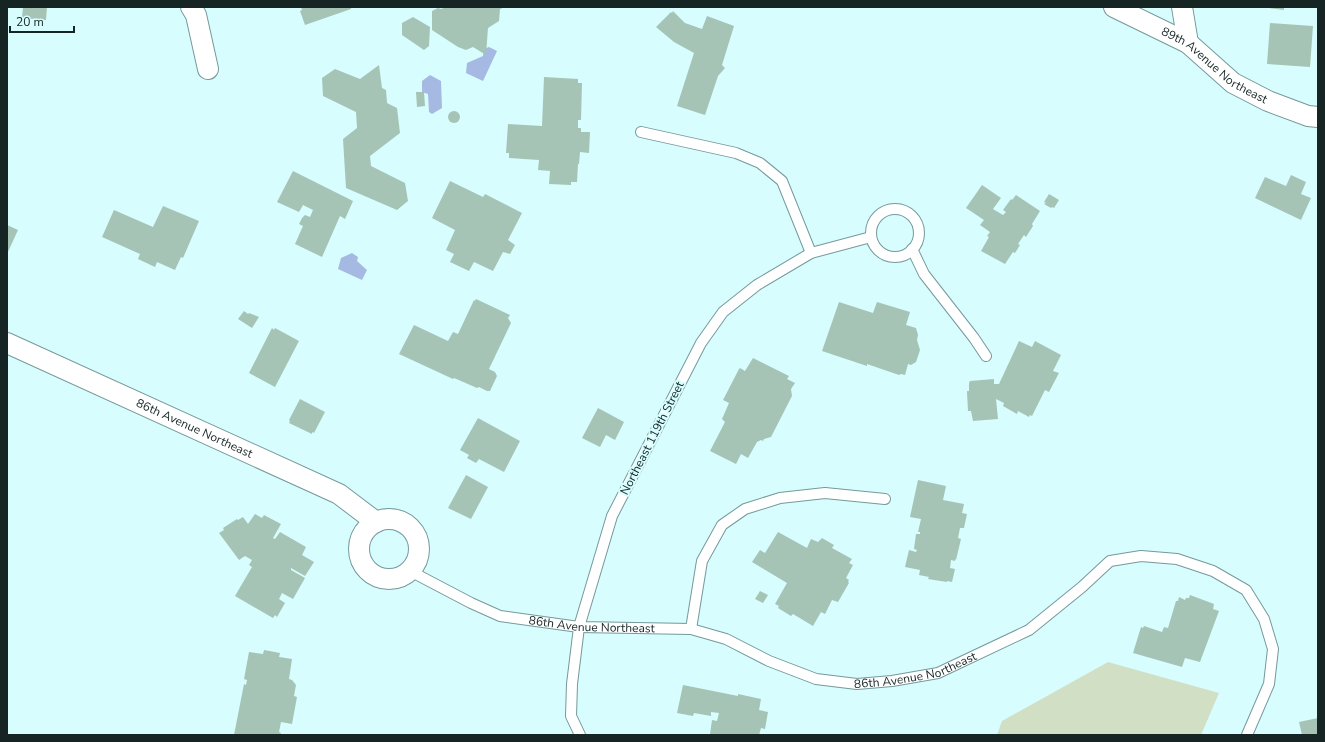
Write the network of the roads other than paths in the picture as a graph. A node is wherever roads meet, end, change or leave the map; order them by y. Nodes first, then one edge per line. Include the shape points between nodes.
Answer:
1 (191, 7) edge
2 (1114, 7) edge
3 (1182, 7) edge
4 (1188, 43) junction
5 (208, 69) dead end
6 (1318, 117) edge
7 (641, 132) dead end
8 (871, 237) junction
9 (912, 249) junction
10 (811, 253) junction
11 (7, 343) edge
12 (986, 356) dead end
13 (885, 499) dead end
14 (376, 522) junction
15 (410, 571) junction
16 (579, 627) junction
17 (691, 629) junction
18 (580, 735) edge
19 (1247, 735) edge

1 - 5 street via 196,15
2 - 4 street, 89th Avenue Northeast
3 - 4 street
4 - 6 street, 89th Avenue Northeast via 1233,83 1268,101 1308,116
7 - 10 lane via 736,153 760,163 782,181
8 - 9 lane via 879,251 887,256 903,256
8 - 9 lane via 871,228 880,214 896,208 904,210 914,218 919,229 919,237
8 - 10 lane, Northeast 119th Street
9 - 12 lane via 924,274
10 - 16 lane, Northeast 119th Street via 757,285 723,312 701,343 612,516
11 - 14 street, 86th Avenue Northeast via 339,494
13 - 17 lane via 825,493 780,498 746,508 722,525 702,561
14 - 15 street via 385,519 395,520 404,523 414,532 419,545 419,555
14 - 15 street via 366,531 360,544 362,563 368,571 380,578 394,580
15 - 16 lane, 86th Avenue Northeast via 500,616
16 - 17 lane, 86th Avenue Northeast
16 - 18 lane, Northeast 119th Street via 571,716
17 - 19 lane, 86th Avenue Northeast via 726,639 769,661 816,679 857,684 892,681 938,673 1029,630 1110,561 1141,556 1177,559 1213,571 1246,590 1264,619 1273,649 1269,684

